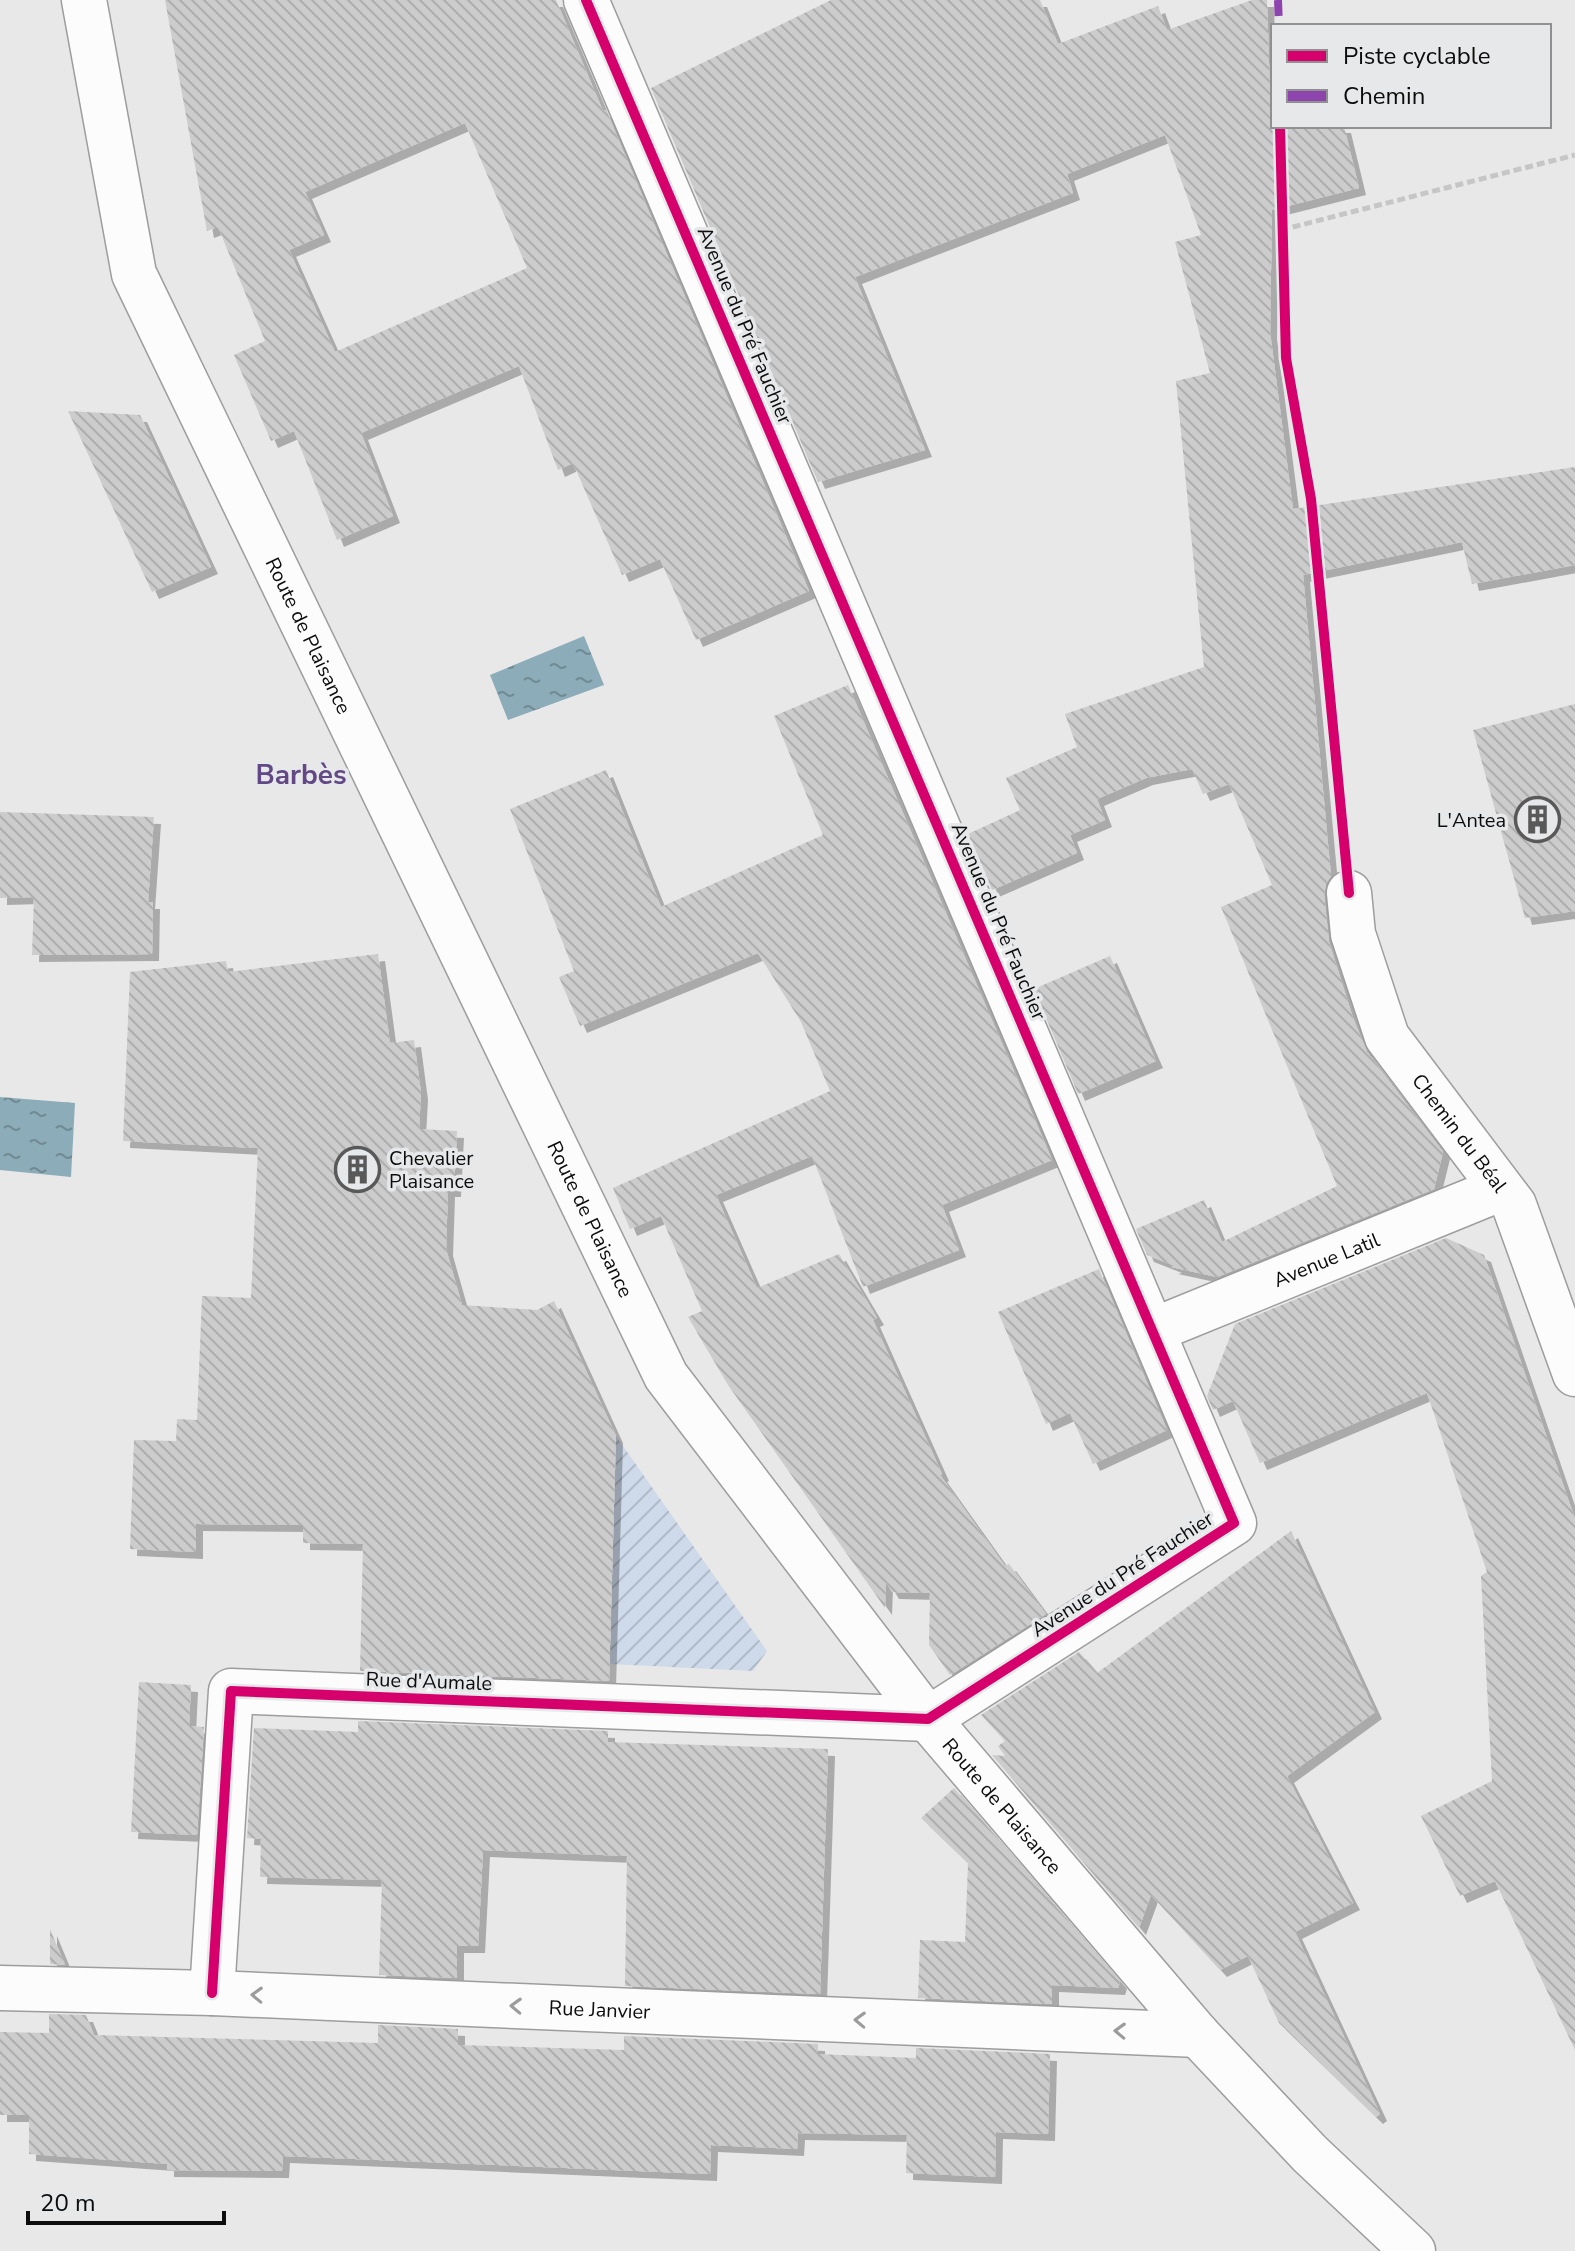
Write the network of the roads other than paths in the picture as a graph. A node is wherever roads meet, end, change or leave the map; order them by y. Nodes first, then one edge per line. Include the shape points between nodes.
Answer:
1 (84, 0) edge
2 (586, 0) edge
3 (1349, 893) dead end
4 (1500, 1189) junction
5 (1154, 1330) junction
6 (1575, 1372) edge
7 (928, 1719) junction
8 (0, 1988) edge
9 (212, 1993) junction
10 (1198, 2035) junction
11 (1413, 2251) edge

1 - 7 street, Route de Plaisance via 134,274 659,1362
2 - 5 street, Avenue du Pré Fauchier
3 - 4 street, Chemin du Béal via 1353,934 1387,1037
4 - 5 street, Avenue Latil
4 - 6 street, Chemin du Béal via 1514,1205
5 - 7 street, Avenue du Pré Fauchier via 1234,1523
7 - 9 street, Rue d'Aumale via 231,1691
7 - 10 street, Route de Plaisance
8 - 9 street, Rue Janvier
10 -> 9 street, Rue Janvier
10 - 11 street, Route de Plaisance via 1310,2154

